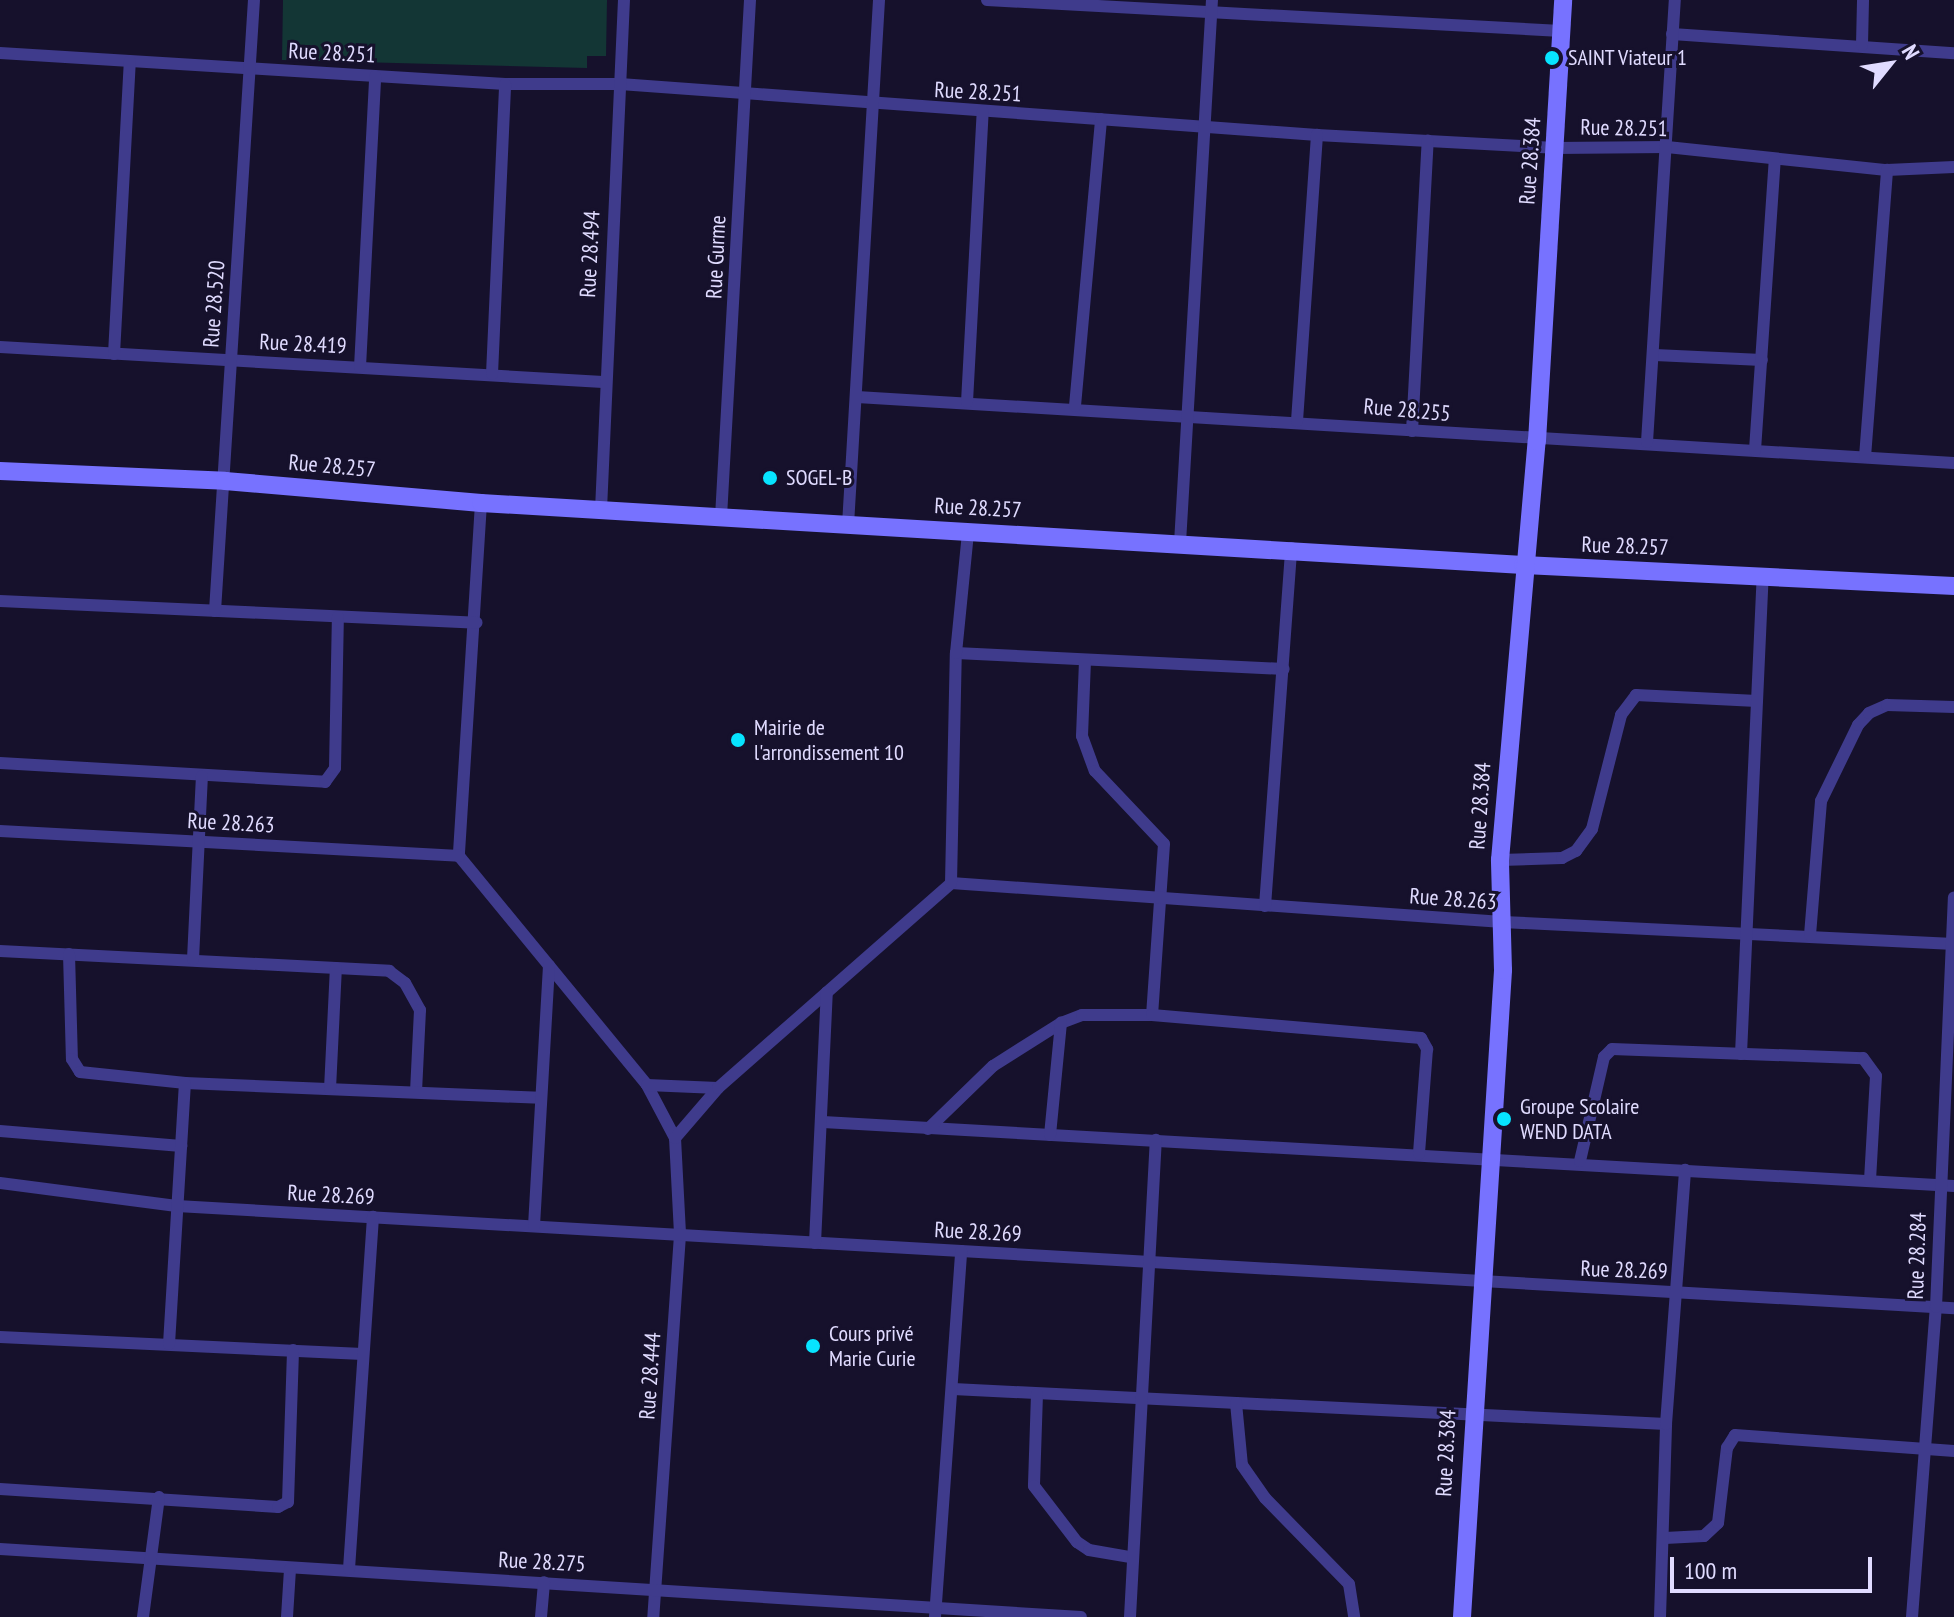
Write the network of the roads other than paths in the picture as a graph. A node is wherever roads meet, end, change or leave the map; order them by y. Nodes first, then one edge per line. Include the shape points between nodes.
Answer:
1 (254, 0) edge
2 (624, 0) edge
3 (750, 0) edge
4 (879, 0) edge
5 (987, 0) edge
6 (1563, 0) edge
7 (1675, 0) edge
8 (1863, 0) edge
9 (1071, 2) edge
10 (1212, 6) edge
11 (1561, 31) junction
12 (1672, 34) junction
13 (1862, 45) junction
14 (0, 53) edge
15 (1954, 53) edge
16 (130, 61) junction
17 (249, 68) junction
18 (375, 76) junction
19 (505, 84) junction
20 (620, 84) junction
21 (746, 95) junction
22 (869, 106) junction
23 (983, 111) junction
24 (1101, 119) junction
25 (1204, 126) junction
26 (1317, 135) junction
27 (1428, 140) junction
28 (1667, 147) junction
29 (1555, 148) junction
30 (1775, 160) junction
31 (1954, 167) edge
32 (1887, 170) junction
33 (0, 347) edge
34 (114, 354) junction
35 (1655, 355) junction
36 (231, 360) junction
37 (1762, 360) junction
38 (360, 367) junction
39 (492, 374) junction
40 (603, 382) junction
41 (857, 397) junction
42 (967, 402) junction
43 (1075, 406) junction
44 (1187, 416) junction
45 (1297, 421) junction
46 (1412, 431) junction
47 (1537, 441) junction
48 (1647, 442) junction
49 (1755, 450) junction
50 (1865, 457) junction
51 (1954, 463) edge
52 (0, 471) edge
53 (225, 481) junction
54 (481, 503) junction
55 (601, 510) junction
56 (721, 517) junction
57 (848, 525) junction
58 (968, 532) junction
59 (1180, 543) junction
60 (1291, 548) junction
61 (1523, 565) junction
62 (1763, 576) junction
63 (1954, 586) edge
64 (0, 601) edge
65 (215, 611) junction
66 (338, 617) junction
67 (476, 623) junction
68 (956, 653) junction
69 (1085, 661) junction
70 (1284, 669) junction
71 (1757, 701) junction
72 (1954, 707) edge
73 (0, 763) edge
74 (202, 776) junction
75 (0, 831) edge
76 (198, 841) junction
77 (459, 856) junction
78 (1500, 860) junction
79 (951, 883) junction
80 (1954, 897) edge
81 (1162, 899) junction
82 (1265, 906) junction
83 (1503, 922) junction
84 (1746, 935) junction
85 (1810, 935) junction
86 (1952, 944) edge
87 (0, 951) edge
88 (69, 954) junction
89 (193, 959) junction
90 (549, 965) junction
91 (336, 968) junction
92 (827, 992) junction
93 (1152, 1015) junction
94 (1061, 1023) junction
95 (1741, 1054) junction
96 (185, 1083) junction
97 (647, 1085) junction
98 (718, 1088) junction
99 (330, 1089) junction
100 (416, 1092) junction
101 (540, 1098) junction
102 (823, 1122) junction
103 (928, 1129) junction
104 (0, 1131) edge
105 (1050, 1135) junction
106 (675, 1138) junction
107 (1156, 1140) junction
108 (181, 1146) junction
109 (1419, 1154) junction
110 (1491, 1156) junction
111 (1580, 1161) junction
112 (1685, 1170) junction
113 (1870, 1181) junction
114 (0, 1183) edge
115 (1940, 1185) junction
116 (1954, 1186) edge
117 (177, 1206) junction
118 (373, 1217) junction
119 (534, 1226) junction
120 (680, 1235) junction
121 (815, 1243) junction
122 (961, 1251) junction
123 (1152, 1262) junction
124 (1484, 1284) junction
125 (1680, 1293) junction
126 (1936, 1307) junction
127 (1954, 1308) edge
128 (0, 1337) edge
129 (169, 1344) junction
130 (293, 1350) junction
131 (363, 1354) junction
132 (953, 1389) junction
133 (1037, 1394) junction
134 (1140, 1397) junction
135 (1236, 1403) junction
136 (1471, 1418) junction
137 (1666, 1424) junction
138 (1927, 1450) junction
139 (1954, 1451) edge
140 (0, 1489) edge
141 (159, 1497) junction
142 (1665, 1538) junction
143 (0, 1549) edge
144 (1130, 1557) junction
145 (149, 1559) junction
146 (290, 1569) junction
147 (349, 1569) junction
148 (544, 1582) junction
149 (655, 1588) junction
150 (936, 1612) edge
151 (143, 1617) edge
152 (287, 1617) edge
153 (541, 1617) edge
154 (653, 1617) edge
155 (1081, 1617) edge
156 (1130, 1617) edge
157 (1354, 1617) edge
158 (1462, 1617) edge
159 (1660, 1617) edge
160 (1912, 1617) edge

1 - 17 street, Rue 28.520
2 - 20 street, Rue 28.494
3 - 21 street, Rue Gurme
4 - 22 street
5 - 9 street
6 - 11 street, Rue 28.384
7 - 12 street
8 - 13 street
9 - 10 street
10 - 11 street
10 - 25 street
11 - 29 street, Rue 28.384
12 - 13 street
12 - 28 street
13 - 15 street
14 - 16 street, Rue 28.251
16 - 17 street, Rue 28.251
16 - 34 street
17 - 18 street, Rue 28.251
17 - 36 street, Rue 28.520
18 - 19 street, Rue 28.251
18 - 38 street
19 - 20 street, Rue 28.251
19 - 39 street
20 - 21 street, Rue 28.251
20 - 40 street, Rue 28.494
21 - 22 street, Rue 28.251
21 - 56 street, Rue Gurme
22 - 23 street, Rue 28.251
22 - 41 street
23 - 24 street, Rue 28.251
23 - 42 street
24 - 25 street, Rue 28.251
24 - 43 street
25 - 26 street, Rue 28.251
25 - 44 street
26 - 27 street, Rue 28.251
26 - 45 street
27 - 29 street, Rue 28.251
27 - 46 street
28 - 29 street, Rue 28.251
28 - 30 street, Rue 28.251
28 - 35 street
29 - 47 street, Rue 28.384
30 - 32 street, Rue 28.251
30 - 37 street
31 - 32 street, Rue 28.251
32 - 50 street
33 - 34 street, Rue 28.419
34 - 36 street, Rue 28.419
35 - 37 street
35 - 48 street
36 - 38 street, Rue 28.419
36 - 53 street, Rue 28.520
37 - 49 street
38 - 39 street, Rue 28.419
39 - 40 street, Rue 28.419
40 - 55 street, Rue 28.494
41 - 42 street, Rue 28.255
41 - 57 street
42 - 43 street, Rue 28.255
43 - 44 street, Rue 28.255
44 - 45 street, Rue 28.255
44 - 59 street
45 - 46 street, Rue 28.255
46 - 47 street, Rue 28.255
47 - 48 street, Rue 28.255
47 - 61 street, Rue 28.384
48 - 49 street, Rue 28.255
49 - 50 street, Rue 28.255
50 - 51 street, Rue 28.255
52 - 53 street, Rue 28.257
53 - 54 street, Rue 28.257
53 - 65 street, Rue 28.520
54 - 55 street, Rue 28.257
54 - 67 street
55 - 56 street, Rue 28.257
56 - 57 street, Rue 28.257
57 - 58 street, Rue 28.257
58 - 59 street, Rue 28.257
58 - 68 street
59 - 60 street, Rue 28.257
60 - 61 street, Rue 28.257
60 - 70 street
61 - 62 street, Rue 28.257
61 - 78 street, Rue 28.384
62 - 63 street, Rue 28.257
62 - 71 street
64 - 65 street
65 - 66 street
66 - 67 street
66 - 74 street via 332,776 325,782
67 - 77 street
68 - 69 street
68 - 79 street
69 - 70 street
69 - 81 street via 1086,752 1095,771 1164,844
70 - 82 street
71 - 78 street via 1636,695 1621,715 1592,829 1576,851 1562,858
71 - 84 street
72 - 85 street via 1887,705 1858,725 1821,801
73 - 74 street
74 - 76 street
75 - 76 street, Rue 28.263
76 - 77 street, Rue 28.263
76 - 89 street
77 - 90 street
78 - 83 street, Rue 28.384
79 - 81 street, Rue 28.263
79 - 92 street
80 - 86 street, Rue 28.284
81 - 82 street, Rue 28.263
81 - 93 street
82 - 83 street, Rue 28.263
83 - 84 street, Rue 28.263
83 - 110 street, Rue 28.384
84 - 85 street, Rue 28.263
84 - 95 street
85 - 86 street, Rue 28.263
86 - 115 street, Rue 28.284
87 - 88 street
88 - 89 street
88 - 96 street via 75,1068
89 - 91 street
90 - 97 street
90 - 101 street
91 - 99 street
91 - 100 street via 389,971 405,983 420,1010
92 - 98 street
92 - 102 street
93 - 94 street via 1082,1015
93 - 109 street via 1421,1038 1427,1049
94 - 103 street via 993,1066
94 - 105 street
95 - 111 street via 1612,1049 1604,1057
95 - 113 street via 1869,1062 1876,1076
96 - 99 street
96 - 108 street
97 - 98 street
97 - 106 street
98 - 106 street
99 - 100 street
100 - 101 street
101 - 119 street
102 - 103 street
102 - 121 street
103 - 105 street
104 - 108 street
105 - 107 street
106 - 120 street, Rue 28.444
107 - 109 street
107 - 123 street
108 - 117 street
109 - 110 street
110 - 111 street
110 - 124 street, Rue 28.384
111 - 112 street
112 - 113 street
112 - 125 street
113 - 115 street
114 - 117 street, Rue 28.269
115 - 116 street
115 - 126 street, Rue 28.284
117 - 118 street, Rue 28.269
117 - 129 street
118 - 119 street, Rue 28.269
118 - 131 street
119 - 120 street, Rue 28.269
120 - 121 street, Rue 28.269
120 - 149 street, Rue 28.444
121 - 122 street, Rue 28.269
122 - 123 street, Rue 28.269
122 - 132 street
123 - 124 street, Rue 28.269
123 - 134 street
124 - 125 street, Rue 28.269
124 - 136 street, Rue 28.384
125 - 126 street, Rue 28.269
125 - 137 street
126 - 127 street, Rue 28.269
126 - 138 street, Rue 28.284
128 - 129 street
129 - 130 street
130 - 131 street
130 - 141 street via 288,1502 278,1507
131 - 147 street
132 - 133 street
132 - 150 street
133 - 134 street
133 - 144 street via 1034,1486 1077,1542 1089,1550
134 - 135 street
134 - 144 street
135 - 136 street
135 - 157 street via 1242,1465 1265,1498 1349,1584
136 - 137 street
136 - 158 street, Rue 28.384
137 - 142 street
138 - 139 street
138 - 142 street via 1735,1435 1727,1448 1718,1523 1704,1536
138 - 160 street, Rue 28.284
140 - 141 street
141 - 145 street
142 - 159 street
143 - 145 street, Rue 28.275
144 - 156 street
145 - 146 street, Rue 28.275
145 - 151 street
146 - 147 street, Rue 28.275
146 - 152 street
147 - 148 street, Rue 28.275
148 - 149 street, Rue 28.275
148 - 153 street
149 - 150 street, Rue 28.275
149 - 154 street, Rue 28.444
150 - 155 street, Rue 28.275

